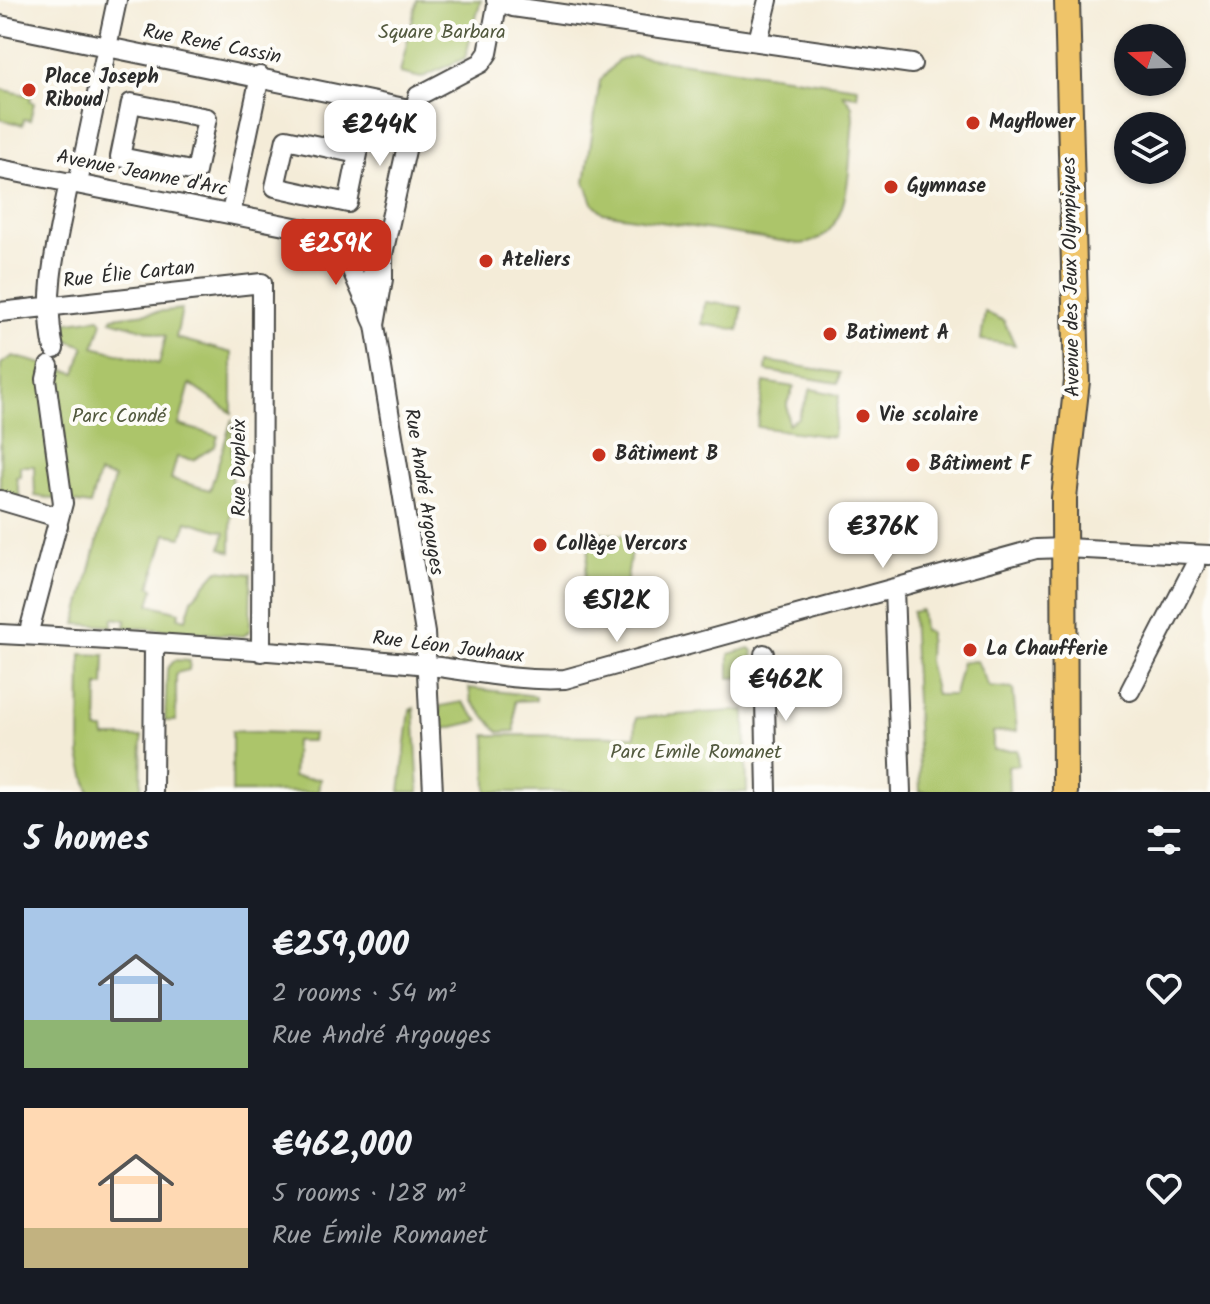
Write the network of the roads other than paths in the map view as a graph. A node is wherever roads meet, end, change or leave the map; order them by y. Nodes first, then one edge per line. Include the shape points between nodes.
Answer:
1 (117, 0) edge
2 (768, 0) edge
3 (1067, 0) edge
4 (497, 1) edge
5 (0, 25) edge
6 (758, 41) junction
7 (107, 47) junction
8 (912, 64) dead end
9 (260, 76) junction
10 (414, 110) junction
11 (120, 157) joint
12 (0, 169) edge
13 (73, 182) junction
14 (312, 195) junction
15 (231, 213) junction
16 (313, 231) junction
17 (383, 254) junction
18 (346, 257) junction
19 (262, 283) joint
20 (365, 300) junction
21 (49, 306) junction
22 (0, 312) edge
23 (375, 325) junction
24 (0, 500) edge
25 (59, 521) junction
26 (1065, 548) junction
27 (1202, 555) edge
28 (894, 588) junction
29 (0, 634) edge
30 (28, 635) junction
31 (154, 643) junction
32 (261, 652) junction
33 (764, 654) dead end
34 (428, 666) junction
35 (1130, 691) dead end
36 (153, 792) edge
37 (433, 792) edge
38 (767, 792) edge
39 (901, 792) edge
40 (1065, 792) edge

1 - 7 street
2 - 6 street
3 - 26 main road, Avenue des Jeux Olympiques via 1077,381 1065,474
4 - 6 street
4 - 10 street via 488,53 481,63 425,90
5 - 7 street, Rue René Cassin
6 - 8 street
7 - 9 street, Rue René Cassin
7 - 13 street
9 - 10 street, Rue René Cassin
9 - 15 street
10 - 17 street
11 - 11 street via 131,103 207,118 196,172
12 - 13 street, Avenue Jeanne d'Arc
13 - 15 street, Avenue Jeanne d'Arc
13 - 21 street via 48,287
14 - 14 street via 275,187 286,139 358,154 348,203
14 - 16 street
15 - 16 street, Avenue Jeanne d'Arc
16 - 17 street, Avenue Jeanne d'Arc via 367,244
16 - 18 street
17 - 18 street via 369,260
17 - 20 street via 371,273
17 - 23 street, Rue André Argouges
18 - 20 street, Rue André Argouges
19 - 21 street, Rue Élie Cartan
19 - 32 street, Rue Dupleix
20 - 23 street, Rue André Argouges
21 - 22 street, Rue Élie Cartan
21 - 25 street via 52,358 46,379 63,503
23 - 34 street, Rue André Argouges
24 - 25 street
25 - 30 street
26 - 27 street, Rue Léon Jouhaux
26 - 28 street, Rue Léon Jouhaux via 1036,549
26 - 40 main road, Avenue des Jeux Olympiques
27 - 35 street
28 - 34 street, Rue Léon Jouhaux via 565,679 515,679
28 - 39 street
29 - 30 street, Rue Léon Jouhaux
30 - 31 street, Rue Léon Jouhaux
31 - 32 street, Rue Léon Jouhaux
31 - 36 street
32 - 34 street, Rue Léon Jouhaux
33 - 38 street
34 - 37 street, Rue André Argouges

